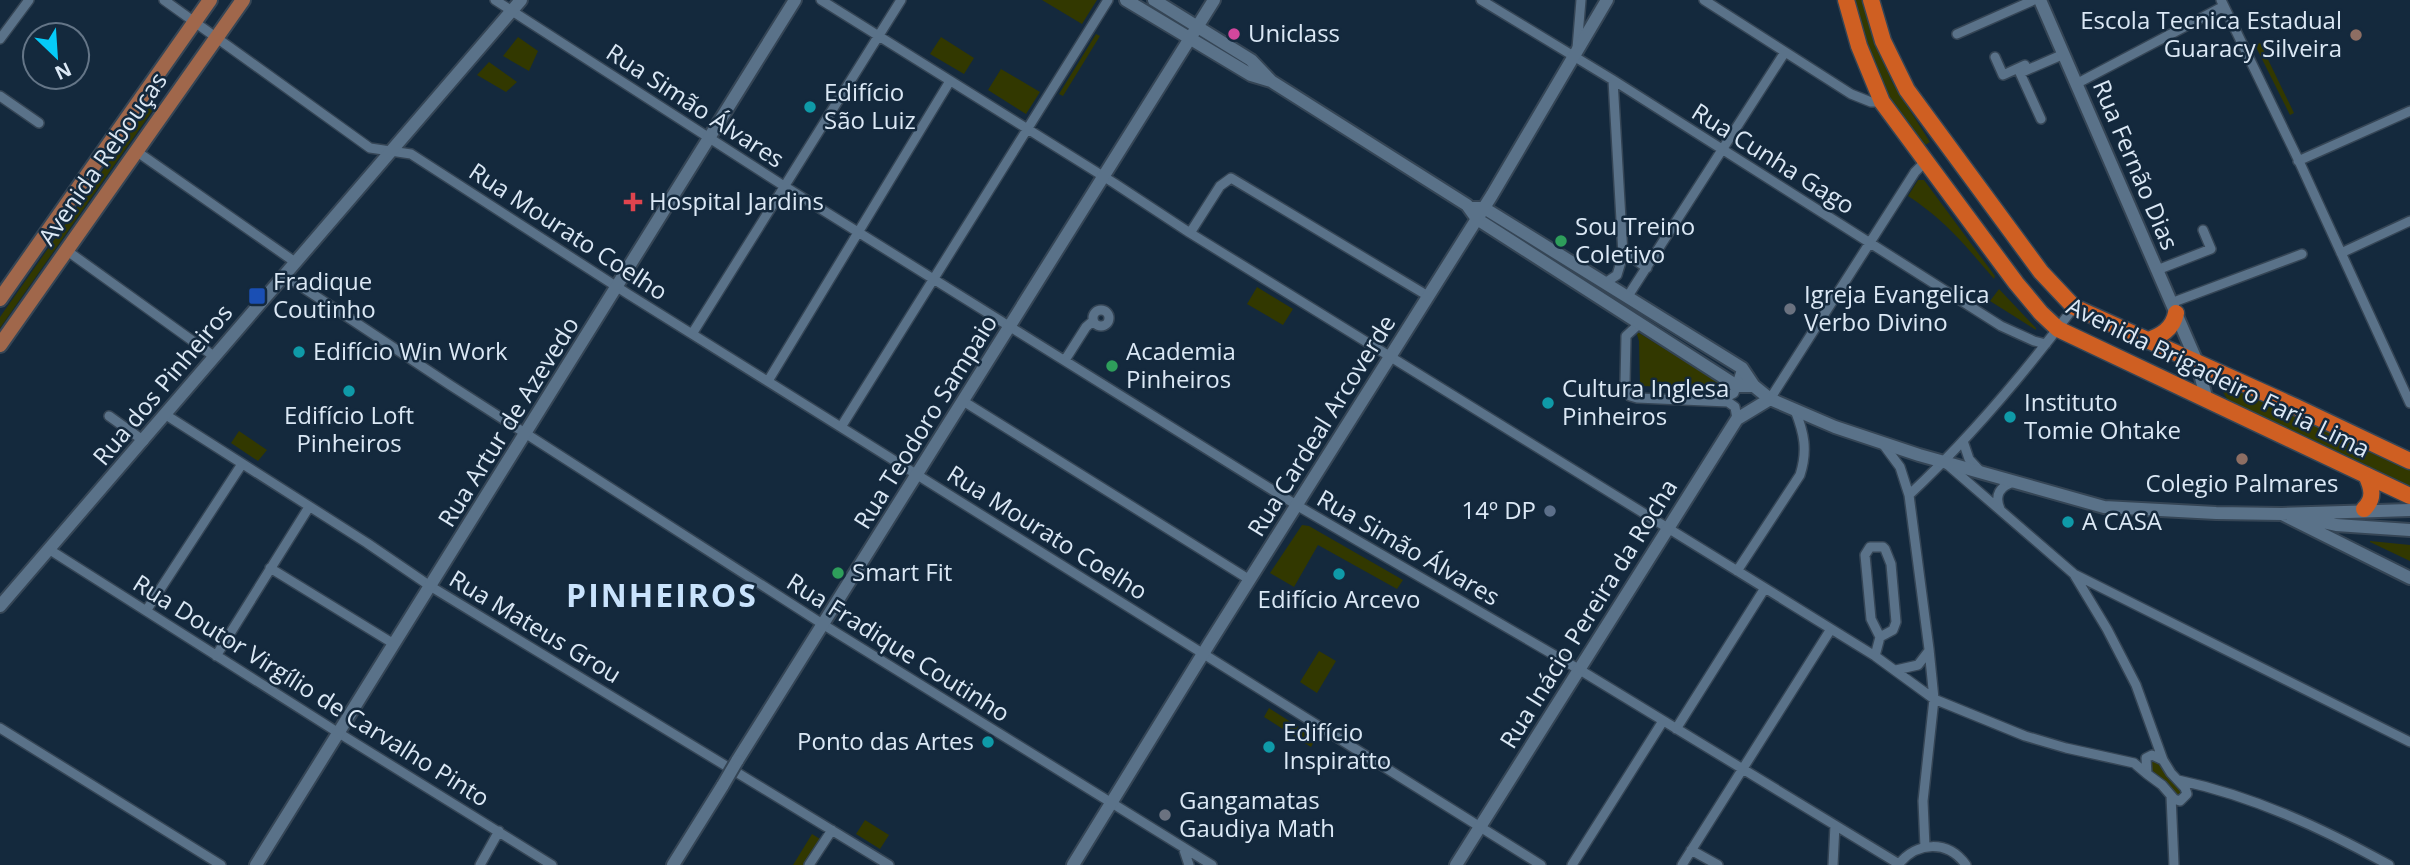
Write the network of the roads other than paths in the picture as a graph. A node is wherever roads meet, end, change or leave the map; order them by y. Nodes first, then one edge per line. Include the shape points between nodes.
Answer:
1 (29, 0) edge
2 (164, 0) edge
3 (210, 0) edge
4 (243, 0) edge
5 (495, 0) edge
6 (521, 0) edge
7 (795, 0) edge
8 (821, 0) edge
9 (901, 0) edge
10 (1108, 0) edge
11 (1126, 0) edge
12 (1154, 0) edge
13 (1214, 0) edge
14 (1481, 0) edge
15 (1581, 0) edge
16 (1607, 0) edge
17 (1704, 0) edge
18 (1846, 0) edge
19 (1871, 0) edge
20 (2034, 0) edge
21 (2040, 0) edge
22 (2222, 3) edge
23 (511, 12) junction
24 (194, 22) junction
25 (1197, 27) junction
26 (1957, 34) dead end
27 (878, 36) junction
28 (216, 37) junction
29 (0, 39) edge
30 (1189, 40) junction
31 (2063, 51) junction
32 (1785, 52) junction
33 (1576, 57) junction
34 (1995, 57) dead end
35 (1613, 80) junction
36 (950, 81) junction
37 (1271, 81) junction
38 (2076, 84) junction
39 (0, 96) edge
40 (1882, 102) junction
41 (2410, 111) edge
42 (2041, 119) dead end
43 (39, 123) dead end
44 (1027, 129) junction
45 (710, 138) junction
46 (1722, 150) junction
47 (136, 151) junction
48 (389, 151) junction
49 (2298, 160) junction
50 (1926, 162) junction
51 (1104, 176) junction
52 (784, 186) junction
53 (1477, 212) junction
54 (2410, 220) edge
55 (2203, 230) dead end
56 (860, 231) junction
57 (1190, 233) junction
58 (1870, 244) junction
59 (66, 250) junction
60 (1623, 251) junction
61 (2341, 253) junction
62 (2302, 254) dead end
63 (295, 262) junction
64 (2035, 263) junction
65 (1647, 268) junction
66 (2157, 270) junction
67 (284, 275) junction
68 (934, 277) junction
69 (1605, 283) junction
70 (618, 287) junction
71 (1428, 296) junction
72 (1629, 296) junction
73 (0, 299) edge
74 (2074, 307) junction
75 (2173, 308) junction
76 (1093, 321) dead end
77 (1639, 324) junction
78 (1011, 325) junction
79 (2058, 329) junction
80 (692, 334) junction
81 (2146, 341) junction
82 (2046, 344) junction
83 (0, 345) edge
84 (1391, 355) junction
85 (215, 357) junction
86 (1065, 360) junction
87 (2197, 362) junction
88 (1742, 368) junction
89 (768, 381) junction
90 (1737, 386) junction
91 (1754, 386) junction
92 (1770, 399) junction
93 (1721, 400) junction
94 (963, 401) junction
95 (2207, 401) junction
96 (2410, 403) edge
97 (1795, 410) junction
98 (166, 415) junction
99 (109, 416) dead end
100 (1737, 419) junction
101 (841, 427) junction
102 (527, 434) junction
103 (144, 440) junction
104 (1963, 441) junction
105 (1883, 443) junction
106 (2410, 461) edge
107 (1944, 462) junction
108 (242, 464) junction
109 (1982, 473) junction
110 (917, 475) junction
111 (2366, 475) junction
112 (2014, 482) junction
113 (1909, 495) junction
114 (2410, 496) edge
115 (1298, 506) junction
116 (309, 507) junction
117 (2364, 509) junction
118 (2001, 510) junction
119 (2410, 510) edge
120 (2284, 513) junction
121 (1668, 527) junction
122 (2410, 530) edge
123 (50, 550) junction
124 (270, 568) junction
125 (1737, 571) junction
126 (2074, 574) junction
127 (2410, 578) edge
128 (1250, 580) junction
129 (430, 586) junction
130 (1765, 588) junction
131 (0, 606) edge
132 (146, 611) junction
133 (824, 625) junction
134 (1831, 629) junction
135 (1880, 637) junction
136 (394, 644) junction
137 (1929, 649) junction
138 (1203, 654) junction
139 (216, 656) junction
140 (1875, 656) junction
141 (1580, 670) junction
142 (1896, 670) junction
143 (1934, 699) junction
144 (1663, 721) junction
145 (2151, 725) junction
146 (0, 728) edge
147 (1676, 729) junction
148 (338, 733) junction
149 (2410, 742) edge
150 (2149, 757) junction
151 (2163, 760) junction
152 (2134, 763) junction
153 (1742, 768) junction
154 (2147, 774) junction
155 (2178, 780) junction
156 (2208, 786) junction
157 (2179, 797) junction
158 (1111, 804) junction
159 (1835, 825) junction
160 (1480, 827) junction
161 (832, 830) junction
162 (499, 831) junction
163 (1925, 846) junction
164 (1183, 847) junction
165 (1691, 850) junction
166 (221, 865) edge
167 (256, 865) edge
168 (480, 865) edge
169 (552, 865) edge
170 (673, 865) edge
171 (809, 865) edge
172 (889, 865) edge
173 (1073, 865) edge
174 (1189, 865) edge
175 (1212, 865) edge
176 (1456, 865) edge
177 (1541, 865) edge
178 (1572, 865) edge
179 (1682, 865) edge
180 (1718, 865) edge
181 (1833, 865) edge
182 (1899, 865) edge
183 (1966, 865) edge
184 (2174, 865) edge
185 (2389, 865) edge

1 - 29 street
2 - 24 street, Rua Mourato Coelho
3 - 24 main road, Avenida Rebouças
4 - 28 main road, Avenida Rebouças
5 - 23 street, Rua Simão Álvares
6 - 23 main road, Rua dos Pinheiros
7 - 45 main road, Rua Artur de Azevedo
8 - 27 street
9 - 27 street
10 - 44 street
11 - 30 main road
12 - 25 main road
13 - 25 main road, Rua Teodoro Sampaio
14 - 33 street, Rua Cunha Gago
15 - 33 street, Rua Cardeal Arcoverde
16 - 33 main road
17 - 32 street
18 - 40 highway, Avenida Brigadeiro Faria Lima
19 - 64 highway, Avenida Brigadeiro Faria Lima via 1883,41 1907,90
20 - 26 street
21 - 31 main road, Rua Fernão Dias
22 - 38 street
22 - 49 street
23 - 45 street, Rua Simão Álvares
23 - 48 main road, Rua dos Pinheiros
24 - 28 street, Rua Mourato Coelho
24 - 73 main road, Avenida Rebouças
25 - 30 main road, Rua Teodoro Sampaio
25 - 37 main road via 1251,60
27 - 36 street
27 - 52 street
28 - 47 main road, Avenida Rebouças
28 - 48 street, Rua Mourato Coelho via 370,148
30 - 37 main road via 1251,75
30 - 51 main road, Rua Teodoro Sampaio
31 - 34 street via 2003,75
31 - 38 main road, Rua Fernão Dias
31 - 42 street via 2020,73
32 - 40 street via 1861,99
32 - 46 street
33 - 35 street, Rua Cunha Gago
33 - 53 main road, Rua Cardeal Arcoverde
35 - 46 street, Rua Cunha Gago
35 - 60 street
36 - 44 street
36 - 56 street
37 - 53 main road
38 - 66 main road, Rua Fernão Dias
39 - 43 street
40 - 50 highway, Avenida Brigadeiro Faria Lima
41 - 49 street
44 - 51 street
44 - 68 street
45 - 52 street, Rua Simão Álvares
45 - 70 main road, Rua Artur de Azevedo
46 - 58 street, Rua Cunha Gago
46 - 65 street
47 - 59 main road, Avenida Rebouças
47 - 63 street
48 - 63 main road, Rua dos Pinheiros
48 - 70 street, Rua Mourato Coelho via 411,154
49 - 61 street
50 - 58 street
50 - 64 highway via 1936,155 1949,158 2022,257
50 - 79 highway, Avenida Brigadeiro Faria Lima via 2016,283
51 - 57 street
51 - 78 main road, Rua Teodoro Sampaio
52 - 56 street, Rua Simão Álvares
52 - 80 street
53 - 69 main road
53 - 71 main road, Rua Cardeal Arcoverde
53 - 77 main road
54 - 61 street
55 - 66 street, Rua Fernão Dias via 2211,248
56 - 68 street, Rua Simão Álvares
56 - 89 street
57 - 71 street via 1230,178
57 - 84 street
58 - 82 street, Rua Cunha Gago via 2001,326
58 - 92 street
59 - 83 main road, Avenida Rebouças
59 - 85 street
60 - 65 street
60 - 69 street via 1617,275
61 - 96 street
62 - 75 street
63 - 67 main road, Rua dos Pinheiros
64 - 74 highway, Avenida Brigadeiro Faria Lima
65 - 72 street
66 - 75 main road, Rua Fernão Dias
67 - 85 main road, Rua dos Pinheiros
67 - 102 street, Rua Fradique Coutinho
68 - 78 street, Rua Simão Álvares
68 - 101 street
69 - 72 main road
70 - 80 street, Rua Mourato Coelho
70 - 102 main road, Rua Artur de Azevedo
71 - 84 main road, Rua Cardeal Arcoverde
72 - 88 main road
74 - 79 street
74 - 81 highway, Avenida Brigadeiro Faria Lima
75 - 81 highway via 2175,320 2168,329
75 - 87 main road, Rua Fernão Dias
76 - 86 street
77 - 90 main road
77 - 93 street via 1626,336 1625,383 1630,396
78 - 86 street, Rua Simão Álvares
78 - 94 main road, Rua Teodoro Sampaio
79 - 82 street
79 - 95 highway, Avenida Brigadeiro Faria Lima
80 - 89 street, Rua Mourato Coelho
81 - 87 highway, Avenida Brigadeiro Faria Lima
82 - 104 street
84 - 115 main road, Rua Cardeal Arcoverde
84 - 121 street
85 - 98 main road, Rua dos Pinheiros
86 - 115 street, Rua Simão Álvares
87 - 95 main road, Rua Fernão Dias
87 - 106 highway, Avenida Brigadeiro Faria Lima
88 - 90 street
88 - 91 main road
89 - 101 street, Rua Mourato Coelho
90 - 91 main road
90 - 93 street via 1731,396
91 - 92 main road
92 - 97 main road
92 - 100 main road, Rua Inácio Pereira da Rocha
93 - 100 street via 1733,404
94 - 110 main road, Rua Teodoro Sampaio
94 - 128 street
95 - 111 highway, Avenida Brigadeiro Faria Lima
97 - 105 main road
97 - 125 street via 1804,433 1800,475
98 - 103 main road, Rua dos Pinheiros
98 - 108 street, Rua Mateus Grou
99 - 103 street
100 - 121 main road, Rua Inácio Pereira da Rocha
101 - 110 street, Rua Mourato Coelho
102 - 129 main road, Rua Artur de Azevedo
102 - 133 street, Rua Fradique Coutinho
103 - 123 main road, Rua dos Pinheiros
104 - 107 street
104 - 109 street via 1969,459
105 - 107 main road
105 - 113 street via 1900,467
107 - 109 main road
107 - 113 street
107 - 118 street
108 - 116 street, Rua Mateus Grou
108 - 132 street
109 - 112 main road
110 - 133 main road, Rua Teodoro Sampaio
110 - 138 street, Rua Mourato Coelho
111 - 114 highway, Avenida Brigadeiro Faria Lima
111 - 117 highway via 2372,492
112 - 118 street via 1998,492
112 - 120 main road via 2104,507
113 - 137 street
115 - 128 main road, Rua Cardeal Arcoverde
115 - 141 street, Rua Simão Álvares
116 - 124 street
116 - 129 street, Rua Mateus Grou
117 - 119 main road
117 - 120 main road
118 - 126 street
120 - 122 main road via 2336,525
120 - 127 main road
121 - 125 street
121 - 141 main road, Rua Inácio Pereira da Rocha
123 - 131 main road, Rua dos Pinheiros
123 - 132 street, Rua Doutor Virgílio de Carvalho Pinto
124 - 136 street
124 - 139 street
125 - 130 street
126 - 145 street via 2124,660
126 - 149 street
128 - 138 main road, Rua Cardeal Arcoverde
129 - 136 main road, Rua Artur de Azevedo
129 - 161 street, Rua Mateus Grou
130 - 134 street
130 - 147 street
132 - 139 street, Rua Doutor Virgílio de Carvalho Pinto
133 - 158 street, Rua Fradique Coutinho
133 - 170 main road, Rua Teodoro Sampaio, bridge
134 - 140 street
134 - 153 street
135 - 135 street via 1871,619 1865,555 1870,547 1878,546 1889,558 1896,610 1893,630
135 - 140 street
136 - 148 main road, Rua Artur de Azevedo
137 - 142 street via 1919,665
137 - 143 street
138 - 158 main road, Rua Cardeal Arcoverde
138 - 160 street, Rua Mourato Coelho
139 - 148 street, Rua Doutor Virgílio de Carvalho Pinto
140 - 142 street
141 - 144 street, Rua Simão Álvares
141 - 160 main road, Rua Inácio Pereira da Rocha
142 - 143 street
143 - 152 street via 2025,736
143 - 163 street via 1923,801
144 - 147 street, Rua Simão Álvares
144 - 178 street
145 - 150 street
145 - 151 street
146 - 166 street
147 - 153 street, Rua Simão Álvares
148 - 162 street, Rua Doutor Virgílio de Carvalho Pinto
148 - 167 main road, Rua Artur de Azevedo
150 - 151 street
150 - 152 street
150 - 154 street
151 - 155 street
152 - 154 street
153 - 159 street, Rua Simão Álvares
153 - 165 street
154 - 157 street
155 - 156 street
155 - 157 street via 2185,788
156 - 157 street
156 - 185 street via 2297,818
157 - 184 street via 2172,812
158 - 164 street, Rua Fradique Coutinho
158 - 173 main road, Rua Cardeal Arcoverde
159 - 181 street
159 - 182 street, Rua Simão Álvares
160 - 176 main road, Rua Inácio Pereira da Rocha
160 - 177 street, Rua Mourato Coelho
161 - 171 street
161 - 172 street, Rua Mateus Grou
162 - 168 street
162 - 169 street, Rua Doutor Virgílio de Carvalho Pinto
163 - 182 street
163 - 183 street via 1948,849
164 - 174 street
164 - 175 street, Rua Fradique Coutinho
165 - 179 street
165 - 180 street

